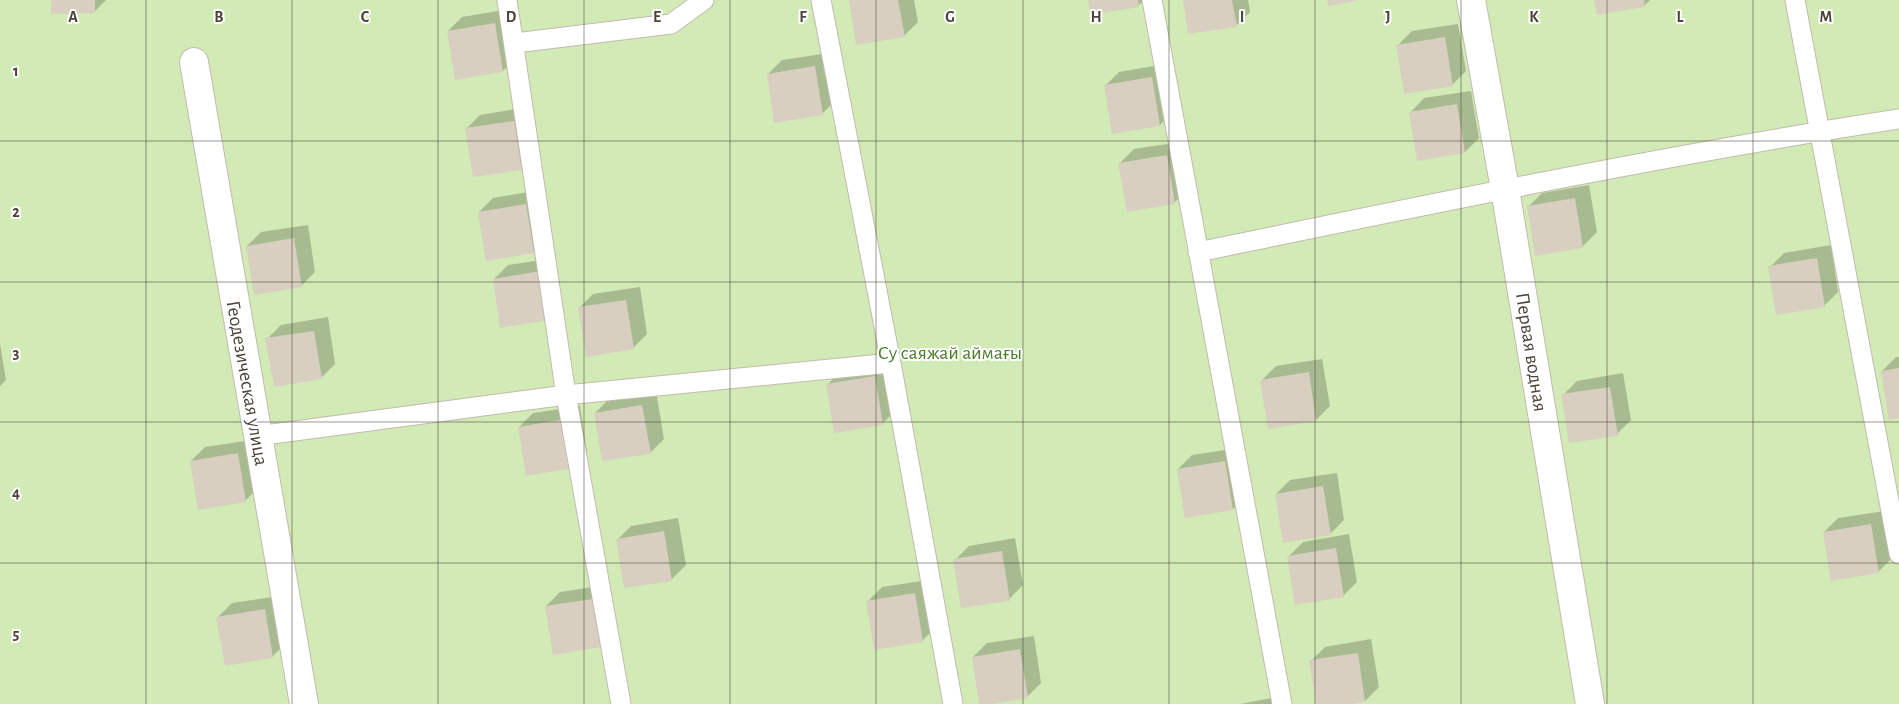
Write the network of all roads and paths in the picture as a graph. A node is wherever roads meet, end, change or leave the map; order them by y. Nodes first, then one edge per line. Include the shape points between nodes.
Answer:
1 (507, 0) edge
2 (704, 0) edge
3 (820, 0) edge
4 (1152, 0) edge
5 (1471, 0) edge
6 (1795, 0) edge
7 (514, 43) junction
8 (194, 62) dead end
9 (1899, 119) edge
10 (1819, 131) junction
11 (1505, 189) junction
12 (1198, 252) junction
13 (891, 363) junction
14 (566, 395) junction
15 (257, 436) junction
16 (1899, 554) edge
17 (304, 704) edge
18 (620, 704) edge
19 (953, 704) edge
20 (1282, 704) edge
21 (1590, 704) edge

1 - 7 lane
2 - 7 lane via 671,24
3 - 13 lane
4 - 12 lane
5 - 11 street, Первая водная
6 - 10 lane
7 - 14 lane
8 - 15 street, Геодезическая улица
9 - 10 lane
10 - 11 lane
10 - 16 lane
11 - 12 lane
11 - 21 street, Первая водная
12 - 20 lane
13 - 14 lane
13 - 19 lane
14 - 15 lane
14 - 18 lane
15 - 17 street, Геодезическая улица

